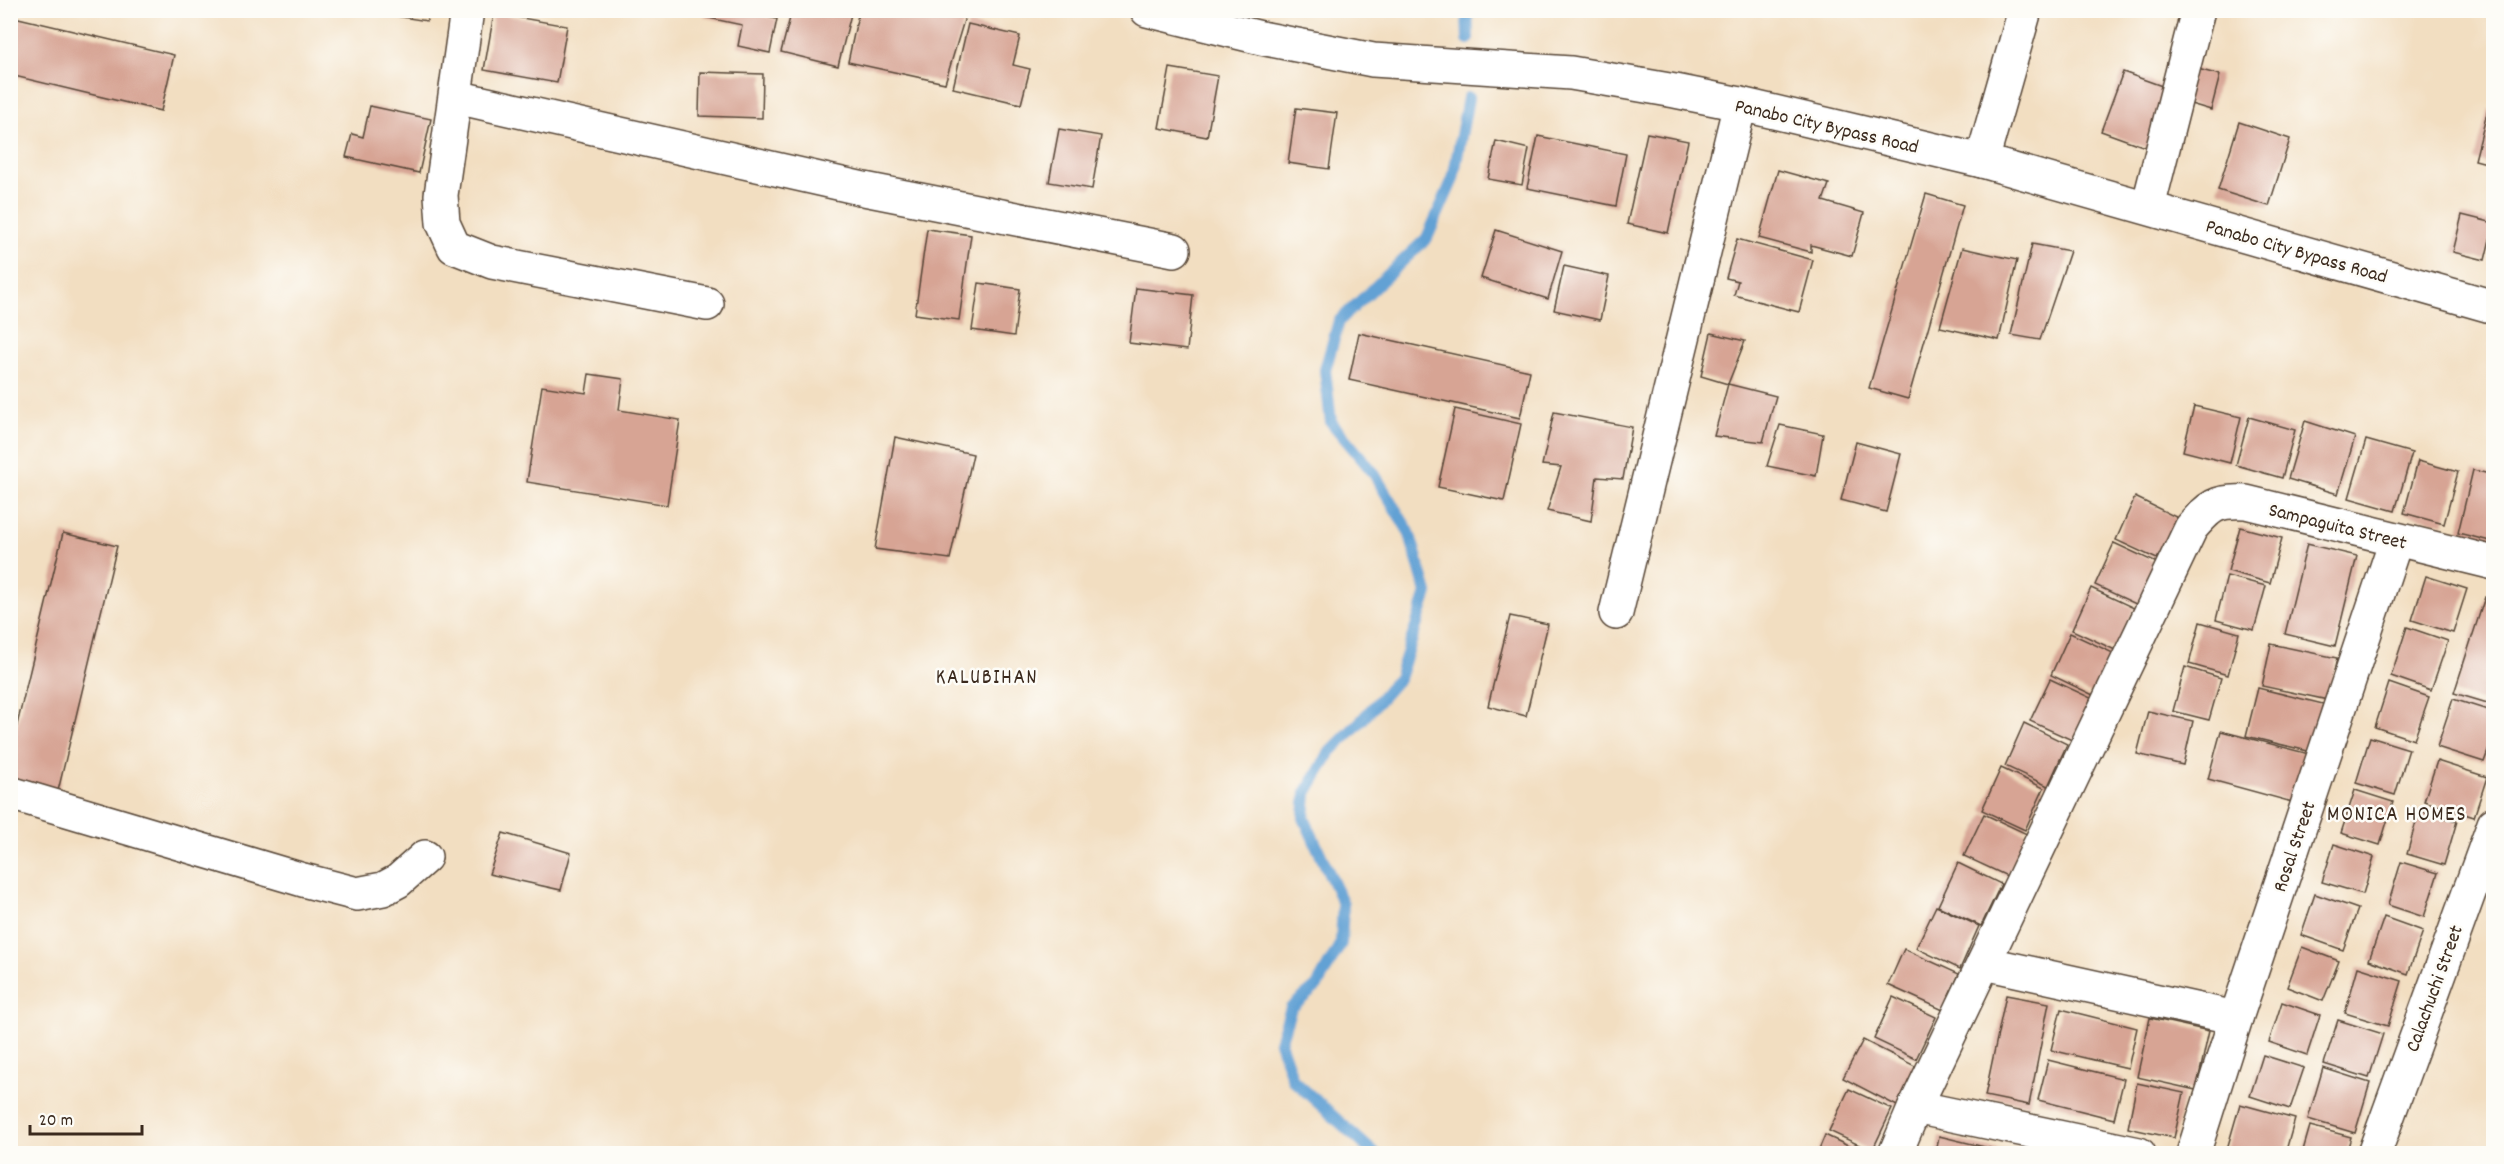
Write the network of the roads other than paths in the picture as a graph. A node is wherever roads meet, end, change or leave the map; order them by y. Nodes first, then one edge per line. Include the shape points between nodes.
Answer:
1 (467, 10) edge
2 (1147, 10) edge
3 (2025, 10) edge
4 (2198, 10) edge
5 (456, 97) junction
6 (1740, 104) junction
7 (1982, 161) junction
8 (2148, 207) junction
9 (1174, 250) dead end
10 (707, 304) dead end
11 (2493, 307) edge
12 (2396, 540) junction
13 (2493, 563) edge
14 (1616, 613) dead end
15 (10, 793) edge
16 (2493, 824) edge
17 (425, 857) dead end
18 (1984, 963) junction
19 (2236, 1018) junction
20 (1915, 1107) junction
21 (1895, 1154) edge
22 (2139, 1154) edge
23 (2193, 1154) edge
24 (2374, 1154) edge

1 - 5 street
2 - 6 street, Panabo City Bypass Road via 1372,60 1571,74
3 - 7 street
4 - 8 street
5 - 9 street via 864,189
5 - 10 street via 441,195 443,223 454,247 492,262
6 - 7 street, Panabo City Bypass Road
6 - 14 street
7 - 8 street, Panabo City Bypass Road
8 - 11 street, Panabo City Bypass Road
12 - 13 street, Sampaguita Street
12 - 18 street, Sampaguita Street via 2246,502 2210,506 2191,528
12 - 19 street, Rosal Street
15 - 17 street via 357,894 384,889
16 - 24 street, Calachuchi Street
18 - 19 street
18 - 20 street, Sampaguita Street
19 - 23 street, Rosal Street
20 - 21 street, Sampaguita Street
20 - 22 street

